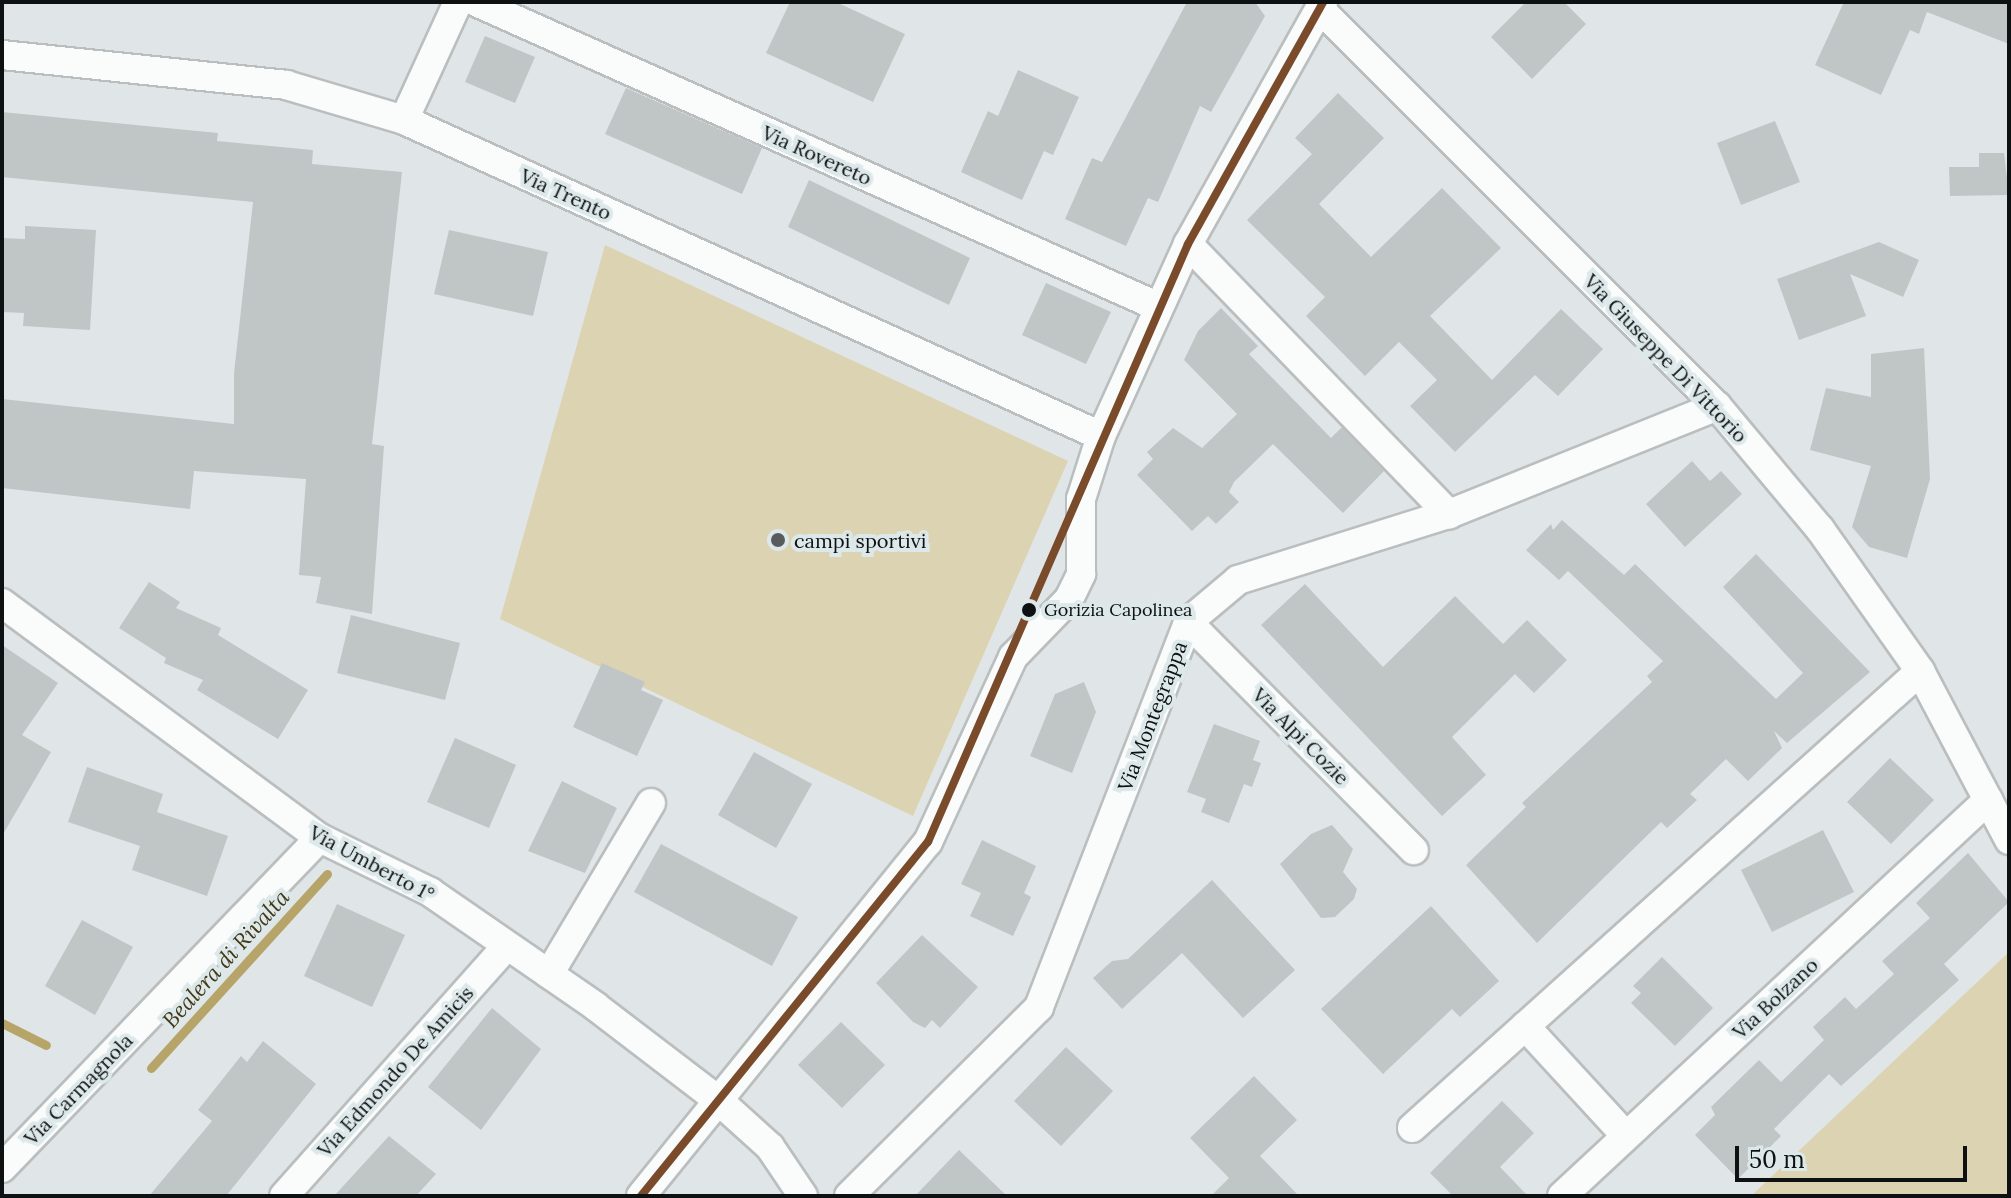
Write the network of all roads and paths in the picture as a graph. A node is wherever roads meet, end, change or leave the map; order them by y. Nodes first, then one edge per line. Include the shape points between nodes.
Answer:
1 (458, 2) edge
2 (476, 2) edge
3 (1321, 6) edge
4 (2, 55) edge
5 (404, 120) junction
6 (1188, 244) junction
7 (1159, 307) junction
8 (1717, 406) junction
9 (1101, 436) junction
10 (1449, 514) junction
11 (3, 607) edge
12 (1188, 622) junction
13 (1920, 671) junction
14 (1988, 800) junction
15 (651, 803) dead end
16 (320, 838) junction
17 (2009, 840) edge
18 (1414, 850) dead end
19 (507, 946) junction
20 (549, 974) junction
21 (1525, 1026) junction
22 (718, 1100) junction
23 (1412, 1128) dead end
24 (1626, 1136) junction
25 (2, 1168) edge
26 (284, 1196) edge
27 (641, 1196) edge
28 (803, 1196) edge
29 (849, 1196) edge
30 (1562, 1196) edge

1 - 5 street
2 - 7 street, Via Rovereto
3 - 6 street via 1268,92
3 - 8 street, Via Giuseppe Di Vittorio
4 - 5 street, Via Trento via 286,85
5 - 9 street, Via Trento
6 - 7 street
6 - 10 street
7 - 9 street
8 - 10 street, Via Montegrappa
8 - 13 street, Via Giuseppe Di Vittorio via 1820,529
9 - 22 street via 1081,499 1081,574 1069,599 1013,657 928,842
10 - 12 street, Via Montegrappa via 1238,580
11 - 16 street, Via Umberto 1°
12 - 18 street, Via Alpi Cozie
12 - 29 street, Via Montegrappa via 1039,1007
13 - 14 street, Via Giuseppe Di Vittorio
13 - 21 street
14 - 17 street, Via Giuseppe Di Vittorio
14 - 24 street, Via Bolzano
15 - 20 street
16 - 19 street, Via Umberto 1° via 430,892
16 - 25 street, Via Carmagnola
19 - 20 street, Via Umberto 1°
19 - 26 street, Via Edmondo De Amicis
20 - 22 street, Via Umberto 1°
21 - 23 street
21 - 24 street
22 - 27 street
22 - 28 street, Via Umberto 1° via 770,1147
24 - 30 street, Via Bolzano

